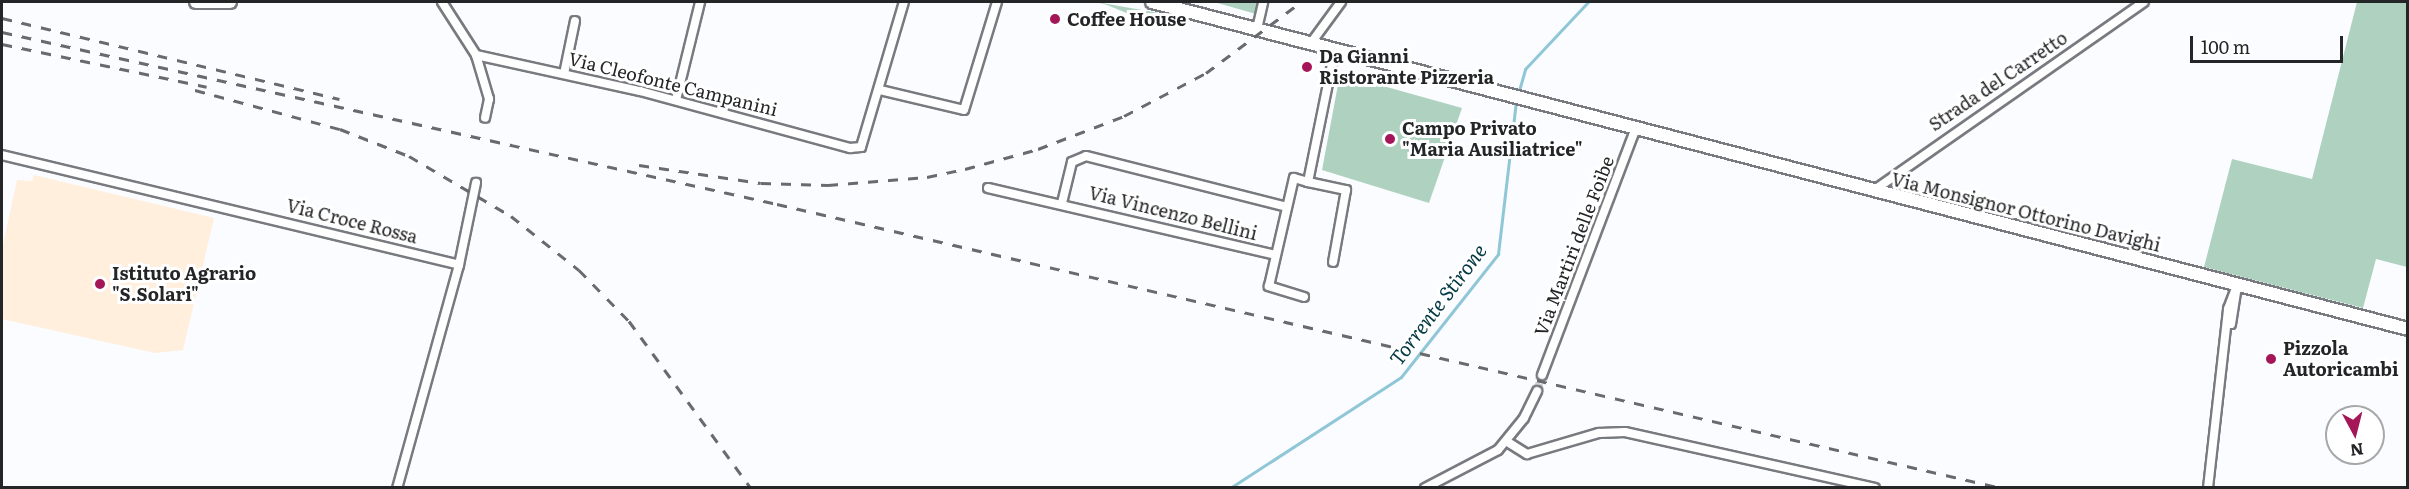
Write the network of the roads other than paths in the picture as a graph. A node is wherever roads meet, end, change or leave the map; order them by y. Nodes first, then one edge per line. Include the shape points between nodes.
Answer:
1 (196, 2) edge
2 (230, 2) edge
3 (442, 2) edge
4 (700, 2) edge
5 (904, 2) edge
6 (997, 2) edge
7 (1152, 2) edge
8 (1263, 2) edge
9 (1341, 2) edge
10 (2144, 2) edge
11 (575, 21) dead end
12 (1257, 29) junction
13 (1311, 43) junction
14 (1335, 49) junction
15 (476, 55) junction
16 (564, 74) junction
17 (880, 90) junction
18 (676, 100) junction
19 (486, 118) dead end
20 (1636, 128) junction
21 (5, 158) edge
22 (1308, 182) junction
23 (476, 183) dead end
24 (988, 188) dead end
25 (1873, 191) junction
26 (1062, 203) junction
27 (1287, 207) junction
28 (1275, 255) junction
29 (1333, 262) dead end
30 (459, 265) junction
31 (2237, 286) junction
32 (1304, 297) dead end
33 (2408, 329) edge
34 (1542, 375) tunnel mouth
35 (1537, 392) tunnel mouth
36 (1506, 441) junction
37 (397, 488) edge
38 (1425, 488) edge
39 (1875, 488) edge
40 (2208, 488) edge

1 - 2 main road
3 - 15 street
4 - 18 street
5 - 17 street
6 - 17 street via 964,110
7 - 12 main road, Via Monsignor Ottorino Davighi
8 - 12 street
9 - 13 street
10 - 25 street, Strada del Carretto
11 - 16 street
12 - 13 main road, Via Monsignor Ottorino Davighi
13 - 14 main road, Via Monsignor Ottorino Davighi
14 - 20 main road, Via Monsignor Ottorino Davighi
14 - 22 street
15 - 16 street, Via Cleofonte Campanini
15 - 19 street via 489,99
16 - 18 street, Via Cleofonte Campanini
17 - 18 street, Via Cleofonte Campanini via 861,147 850,148
20 - 25 main road, Via Monsignor Ottorino Davighi
20 - 34 street, Via Martiri delle Foibe
21 - 30 street, Via Croce Rossa
22 - 27 street via 1294,178
22 - 29 street via 1346,190
23 - 30 street
24 - 26 street, Via Vincenzo Bellini
25 - 31 main road, Via Monsignor Ottorino Davighi
26 - 27 street via 1072,162 1086,156
26 - 28 street, Via Vincenzo Bellini
27 - 28 street
28 - 32 street via 1269,286
30 - 37 street
31 - 33 main road, Via Monsignor Ottorino Davighi
31 - 40 street via 2228,309 2229,330
35 - 36 street
36 - 38 street via 1489,457
36 - 39 street via 1527,454 1599,433 1625,432

